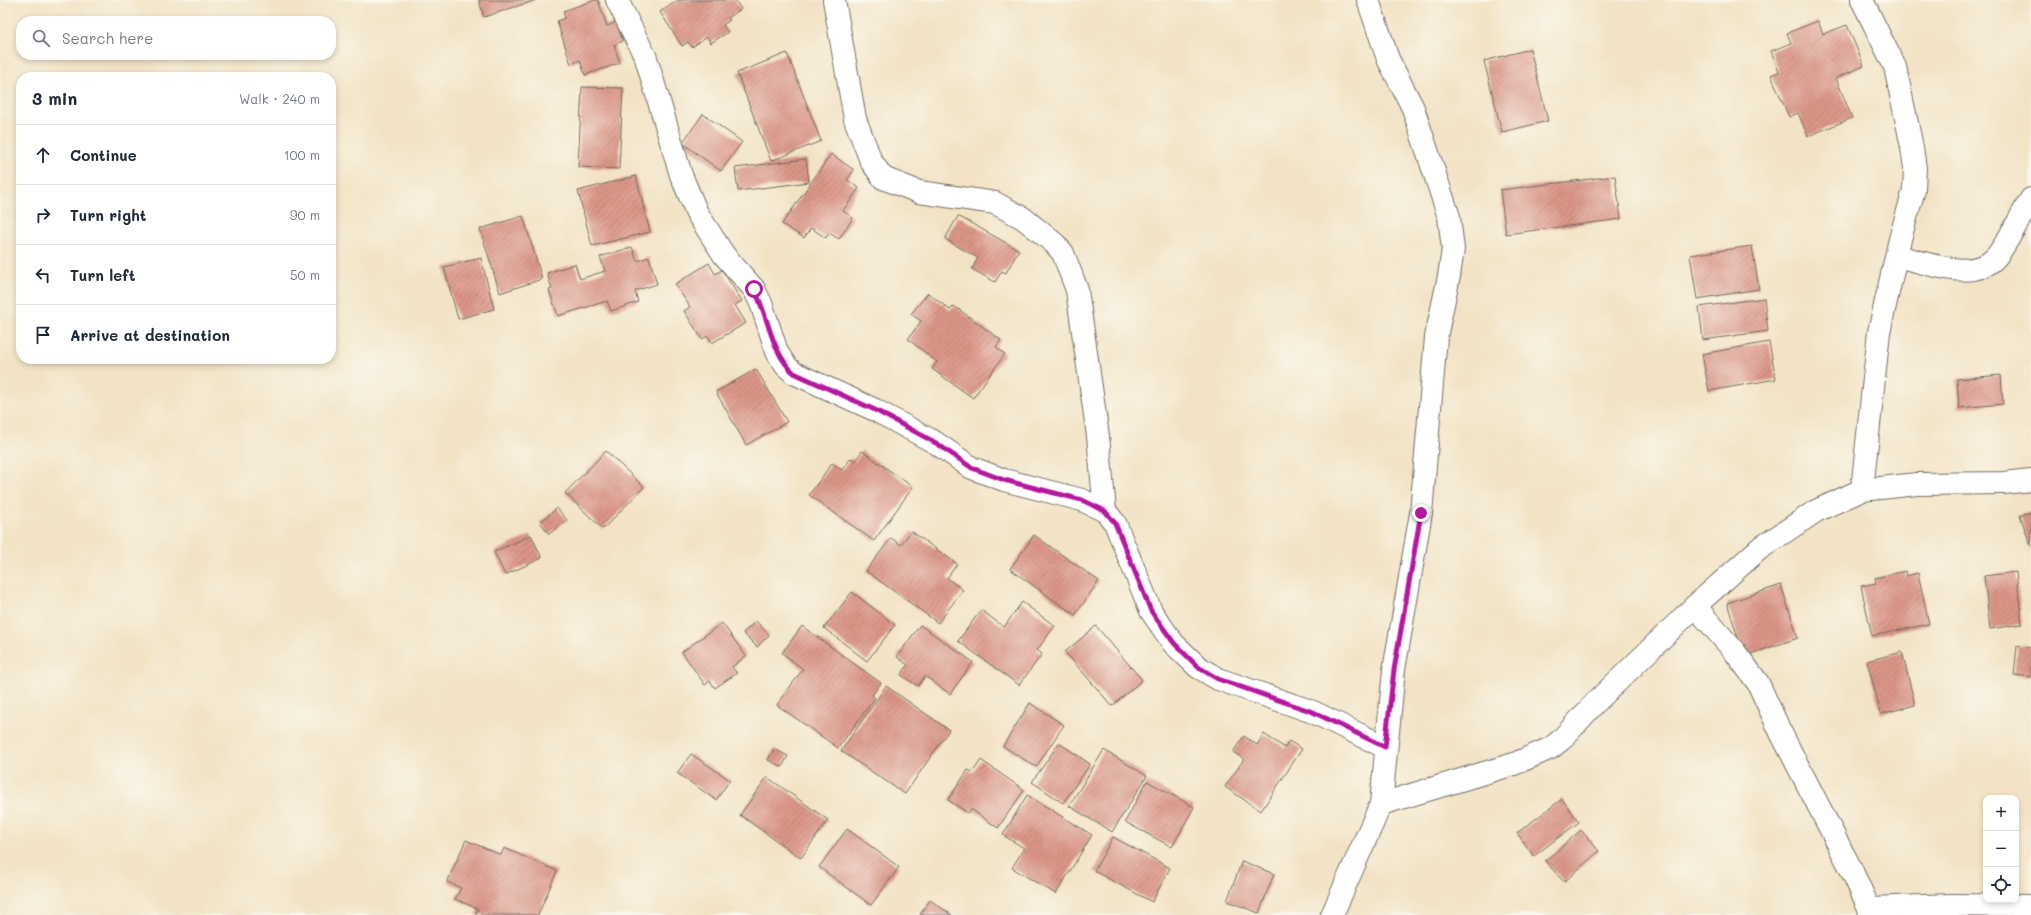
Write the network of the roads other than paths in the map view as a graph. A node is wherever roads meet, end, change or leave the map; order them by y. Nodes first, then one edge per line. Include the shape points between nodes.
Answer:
1 (617, 0) edge
2 (834, 0) edge
3 (1368, 0) edge
4 (1862, 0) edge
5 (2031, 199) edge
6 (1897, 256) junction
7 (2031, 480) edge
8 (1862, 490) junction
9 (1105, 511) junction
10 (1695, 606) junction
11 (1385, 747) junction
12 (1381, 804) junction
13 (2031, 906) edge
14 (1870, 911) edge
15 (1332, 915) edge

1 - 9 street via 646,58 681,175 697,213 724,255 754,289 761,302 777,352 786,366 794,373 875,410 936,443 972,468 1004,480 1082,500
2 - 9 street via 855,119 870,161 883,178 919,192 995,203 1023,218 1063,253 1077,290 1098,436
3 - 11 street via 1388,59 1413,108 1449,217 1452,249 1436,337 1421,513 1394,670
4 - 6 street via 1894,67 1914,161 1914,190
5 - 6 street via 1995,258 1973,270 1960,271
6 - 8 street via 1879,332
7 - 8 street via 2004,483 1917,484
8 - 10 street via 1816,511 1759,549
9 - 11 street via 1115,523 1151,611 1174,643 1198,667 1218,679 1313,712
10 - 12 street via 1551,748 1514,764
10 - 14 street via 1758,683
11 - 12 street
12 - 15 street
13 - 14 street via 1952,905

